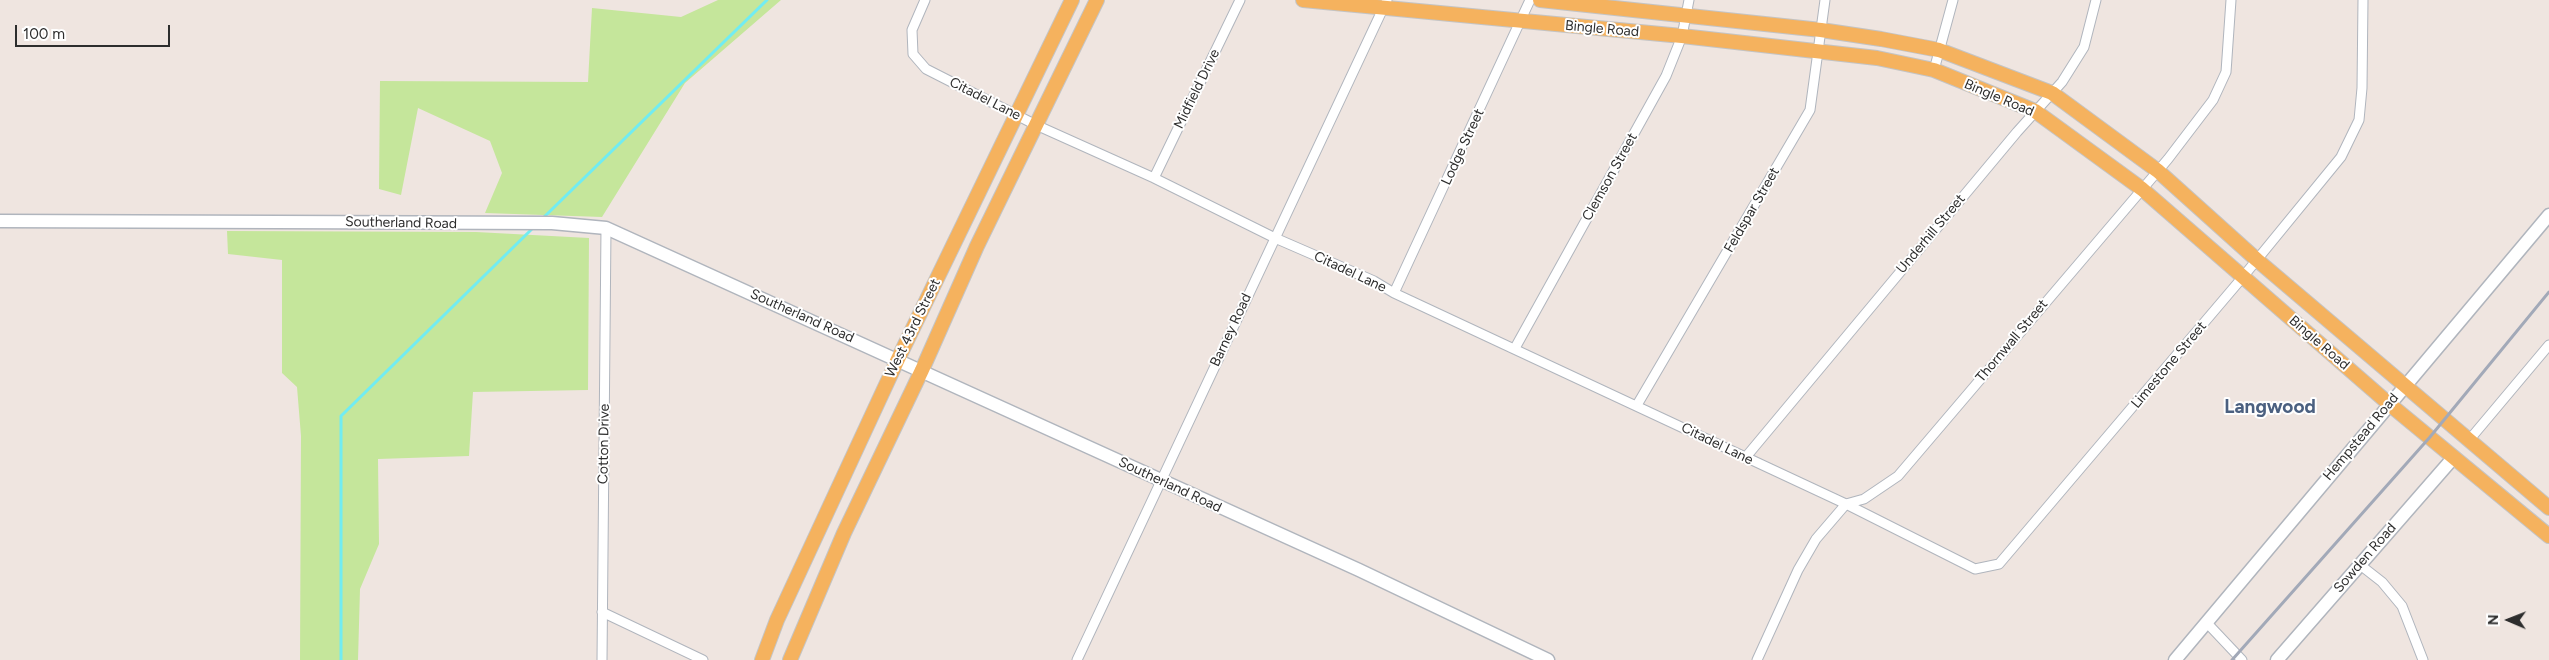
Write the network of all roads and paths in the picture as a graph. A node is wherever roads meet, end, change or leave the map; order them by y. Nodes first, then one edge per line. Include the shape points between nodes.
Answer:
1 (926, 0) edge
2 (1072, 0) edge
3 (1097, 0) edge
4 (1240, 0) edge
5 (1304, 0) edge
6 (1530, 0) edge
7 (1540, 0) edge
8 (1689, 0) edge
9 (1826, 0) edge
10 (1953, 0) edge
11 (2096, 0) edge
12 (2231, 0) edge
13 (2363, 0) edge
14 (1385, 4) edge
15 (1686, 14) junction
16 (1521, 22) junction
17 (1822, 30) junction
18 (1682, 36) junction
19 (1939, 50) junction
20 (1819, 51) junction
21 (1934, 70) junction
22 (2052, 93) junction
23 (2035, 111) junction
24 (1016, 115) junction
25 (1036, 125) junction
26 (2158, 171) junction
27 (1154, 178) junction
28 (2142, 189) junction
29 (2549, 215) edge
30 (0, 221) edge
31 (606, 228) junction
32 (958, 236) junction
33 (1275, 238) junction
34 (977, 246) junction
35 (2258, 260) junction
36 (2242, 278) junction
37 (1394, 293) junction
38 (2549, 345) edge
39 (1515, 348) junction
40 (898, 359) junction
41 (922, 370) junction
42 (2405, 385) junction
43 (2388, 403) junction
44 (1636, 405) junction
45 (2470, 439) junction
46 (2454, 457) junction
47 (1745, 458) junction
48 (1162, 481) junction
49 (1846, 504) junction
50 (2546, 505) edge
51 (2529, 519) junction
52 (821, 525) junction
53 (844, 533) junction
54 (2549, 536) edge
55 (2359, 564) junction
56 (602, 612) junction
57 (2207, 623) junction
58 (602, 660) edge
59 (703, 660) edge
60 (762, 660) edge
61 (790, 660) edge
62 (1077, 660) edge
63 (1548, 660) edge
64 (1757, 660) edge
65 (2175, 660) edge
66 (2242, 660) edge
67 (2277, 660) edge
68 (2423, 660) edge

1 - 24 street, Citadel Lane via 912,30 913,54 926,69
2 - 24 main road, West 43rd Street
3 - 25 main road, West 43rd Street
4 - 27 street, Midfield Drive
5 - 14 main road, Bingle Road
6 - 16 street, Lodge Street
7 - 15 main road, Bingle Road
8 - 15 street, Clemson Street
9 - 17 street, Feldspar Street
10 - 19 street
11 - 22 street, Underhill Street via 2084,47
12 - 26 street, Thornwall Street via 2226,72 2213,100
13 - 35 street, Limestone Street via 2359,120 2341,157
14 - 16 main road, Bingle Road
14 - 33 street, Barney Road
15 - 17 main road, Bingle Road
15 - 18 street, Clemson Street
16 - 18 main road, Bingle Road
16 - 37 street, Lodge Street
17 - 19 main road, Bingle Road
17 - 20 street, Feldspar Street
18 - 20 main road, Bingle Road
18 - 39 street, Clemson Street via 1666,76
19 - 21 street
19 - 22 main road, Bingle Road
20 - 21 main road, Bingle Road via 1877,58
20 - 44 street, Feldspar Street via 1810,110
21 - 23 main road, Bingle Road
22 - 23 street, Underhill Street
22 - 26 main road, Bingle Road
23 - 28 main road, Bingle Road
23 - 47 street, Underhill Street
24 - 25 street, Citadel Lane
24 - 32 main road, West 43rd Street
25 - 27 street, Citadel Lane
25 - 34 main road, West 43rd Street
26 - 28 street, Thornwall Street
26 - 35 main road, Bingle Road
27 - 33 street, Citadel Lane
28 - 36 main road, Bingle Road
28 - 49 street, Thornwall Street via 1898,476 1864,499
29 - 42 street, Hempstead Road
30 - 31 street, Southerland Road via 552,223
31 - 40 street, Southerland Road
31 - 56 street, Cotton Drive
32 - 34 main road
32 - 40 main road, West 43rd Street
33 - 37 street, Citadel Lane via 1374,281
33 - 48 street, Barney Road
34 - 41 main road, West 43rd Street
35 - 36 street, Limestone Street
35 - 42 main road, Bingle Road
36 - 43 main road, Bingle Road
36 - 49 street, Limestone Street via 1999,564 1975,569
37 - 39 street, Citadel Lane
38 - 45 street
39 - 44 street, Citadel Lane
40 - 41 street, Southerland Road
40 - 52 main road, West 43rd Street
41 - 48 street, Southerland Road
41 - 53 main road, West 43rd Street
42 - 43 street, Hempstead Road
42 - 45 main road, Bingle Road
43 - 46 main road, Bingle Road
43 - 57 street, Hempstead Road
44 - 47 street, Citadel Lane
45 - 50 main road, Bingle Road
46 - 51 main road, Bingle Road
46 - 55 street, Sowden Road
47 - 49 street, Citadel Lane
48 - 62 street, Barney Road
48 - 63 street, Southerland Road
49 - 64 street, Thornwall Street via 1816,539 1798,570
50 - 51 main road
51 - 54 main road, Bingle Road
52 - 53 main road
52 - 60 main road, West 43rd Street
53 - 61 main road, West 43rd Street
55 - 67 street, Sowden Road
55 - 68 street via 2382,582 2402,606
56 - 58 street, Cotton Drive
56 - 59 street
57 - 65 street, Hempstead Road
57 - 66 street

